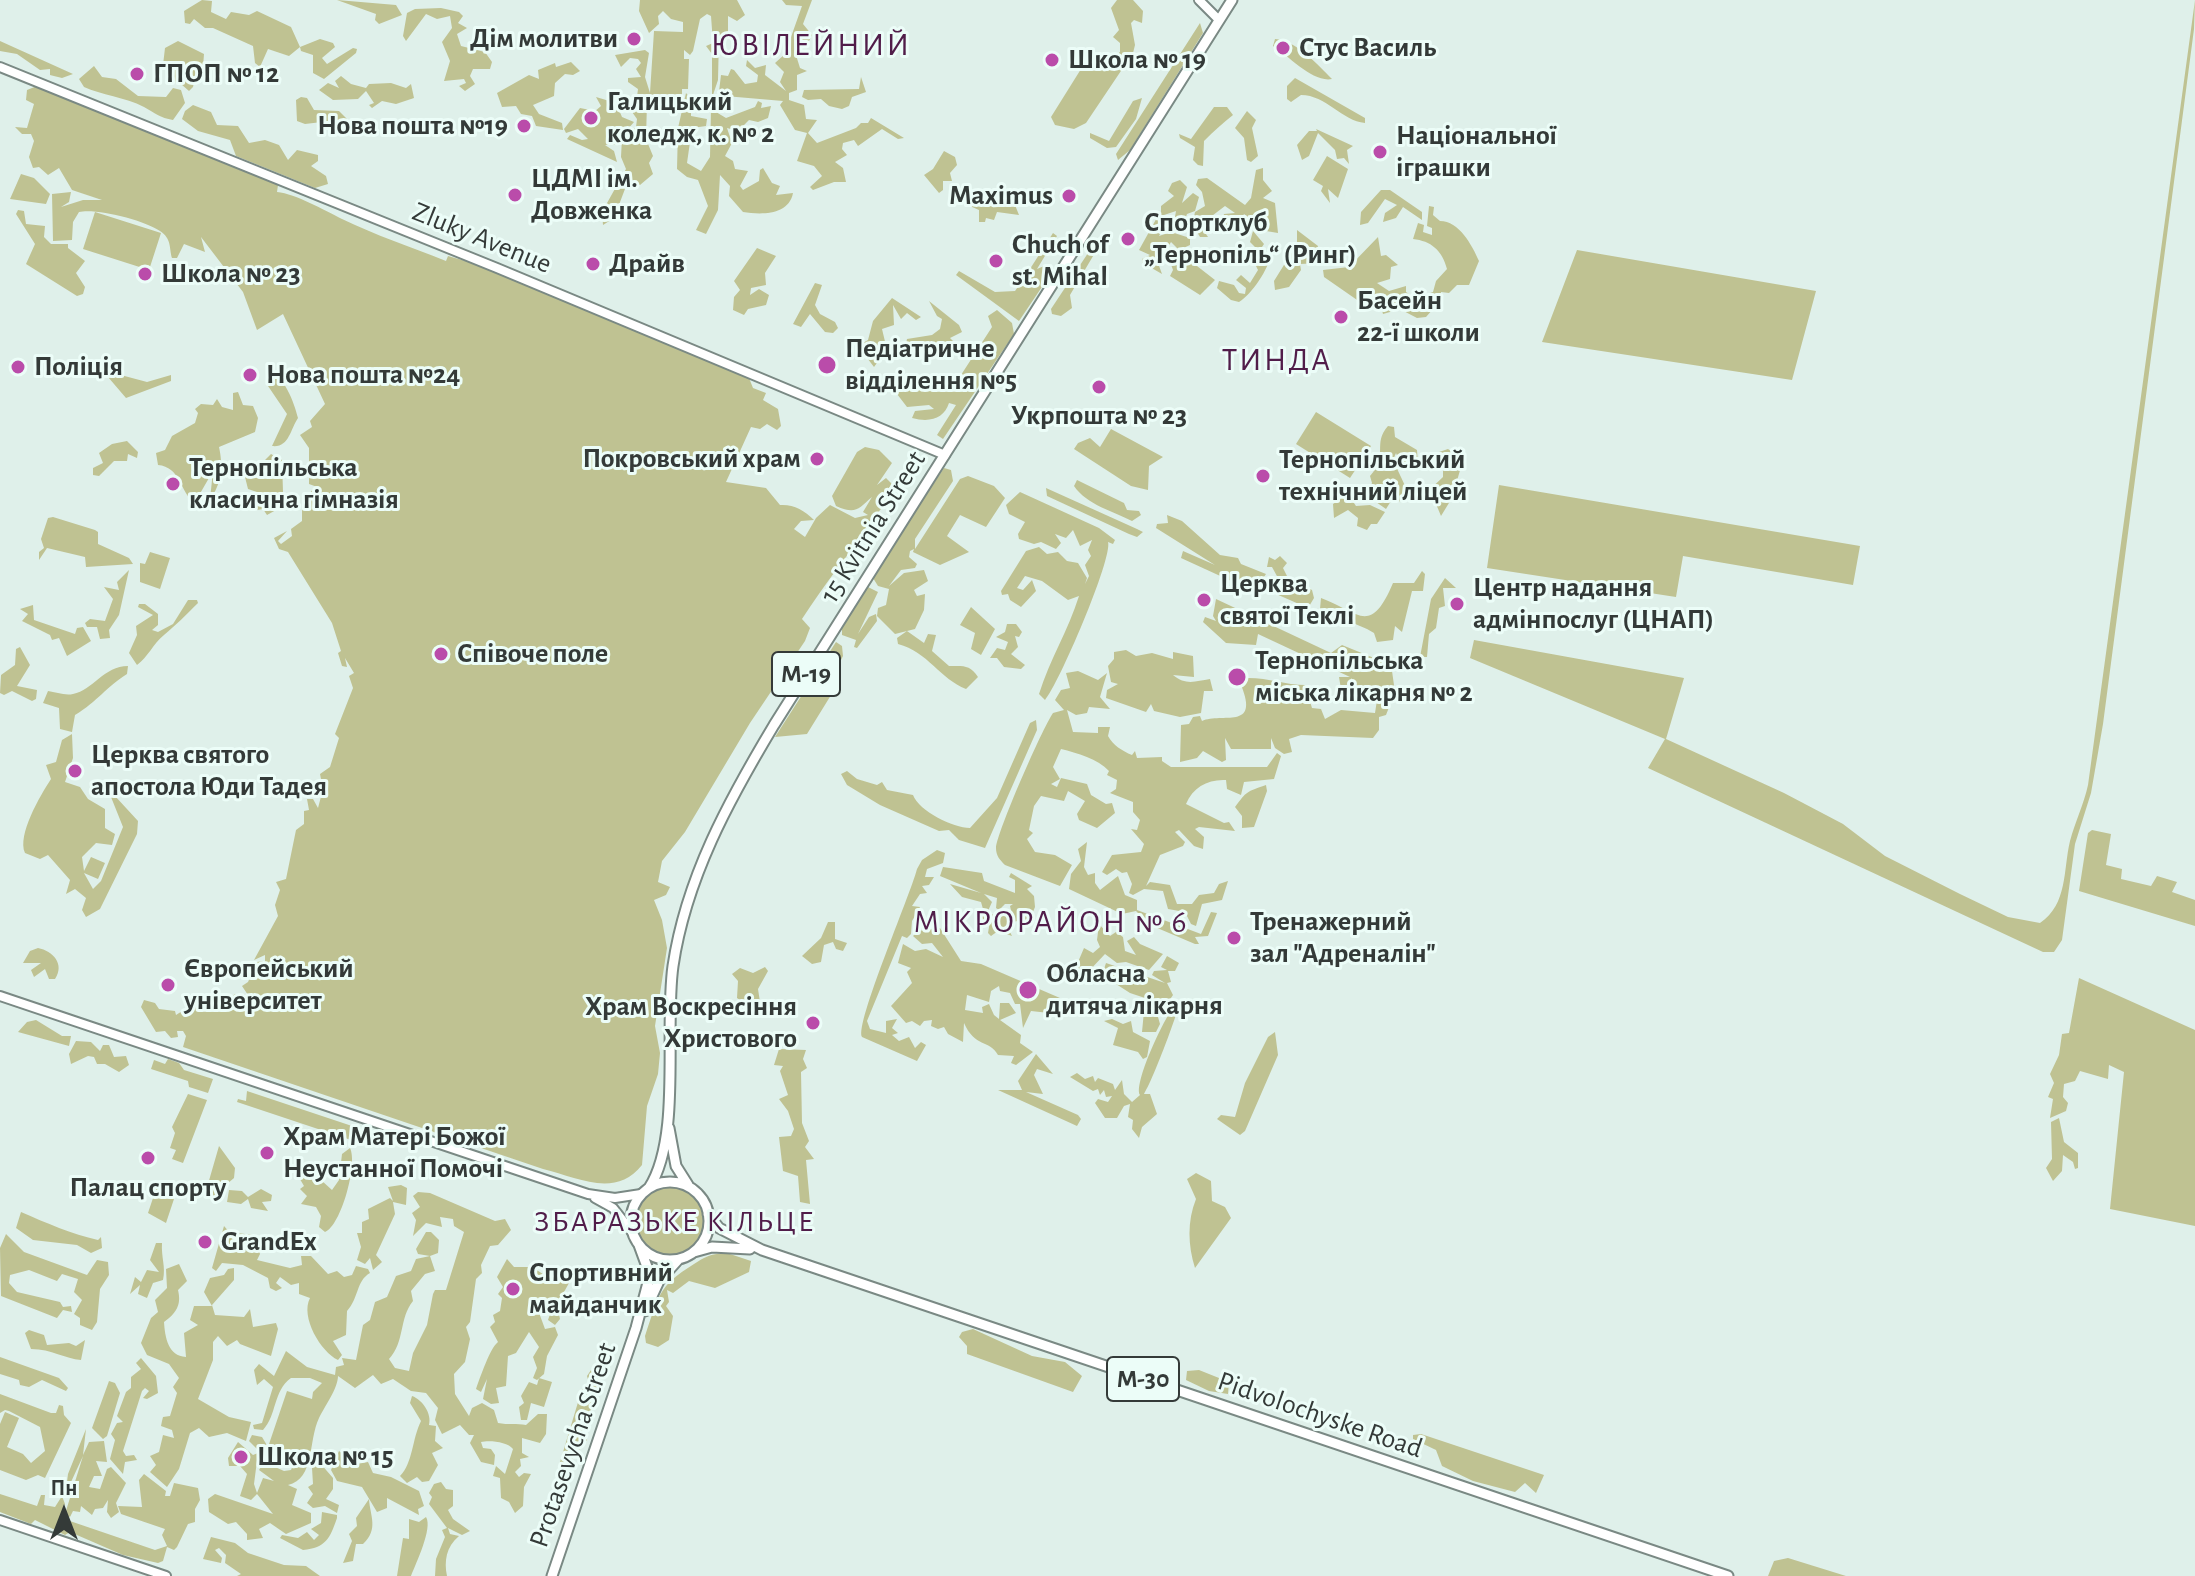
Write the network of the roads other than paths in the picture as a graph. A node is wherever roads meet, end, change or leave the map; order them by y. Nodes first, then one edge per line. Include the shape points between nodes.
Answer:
1 (1199, 0) edge
2 (1232, 0) edge
3 (1219, 20) junction
4 (0, 67) edge
5 (945, 455) junction
6 (0, 996) edge
7 (668, 1121) junction
8 (692, 1189) junction
9 (645, 1191) junction
10 (588, 1194) junction
11 (708, 1214) junction
12 (632, 1232) junction
13 (639, 1245) junction
14 (762, 1250) junction
15 (691, 1254) junction
16 (680, 1258) junction
17 (636, 1328) junction
18 (0, 1520) edge
19 (166, 1576) edge
20 (552, 1576) edge
21 (1728, 1576) edge

1 - 3 main road
2 - 3 highway, 15 Kvitnia Street / М-19
3 - 5 highway, 15 Kvitnia Street / М-19
4 - 5 main road, Zluky Avenue
5 - 7 highway, 15 Kvitnia Street / М-19 via 757,752 701,864 673,965
6 - 10 main road
7 - 8 highway, 15 Kvitnia Street / М-19 via 676,1166
7 - 9 highway, 15 Kvitnia Street / М-19 via 661,1165
8 - 9 highway via 675,1182
8 - 11 highway, М-19
9 - 10 main road via 615,1198
9 - 12 highway, М-19 via 634,1206
10 - 12 main road via 613,1208
11 - 14 highway, Pidvolochyske Road / М-30 via 719,1228
11 - 15 highway via 705,1236
12 - 13 highway
13 - 16 highway via 657,1258
13 - 17 highway, Protasevycha Street via 650,1275
14 - 15 highway, Pidvolochyske Road / М-30 via 712,1247
14 - 21 highway, Pidvolochyske Road / М-30
15 - 16 highway
16 - 17 highway, Protasevycha Street via 659,1281
17 - 20 highway, Protasevycha Street
18 - 19 main road

